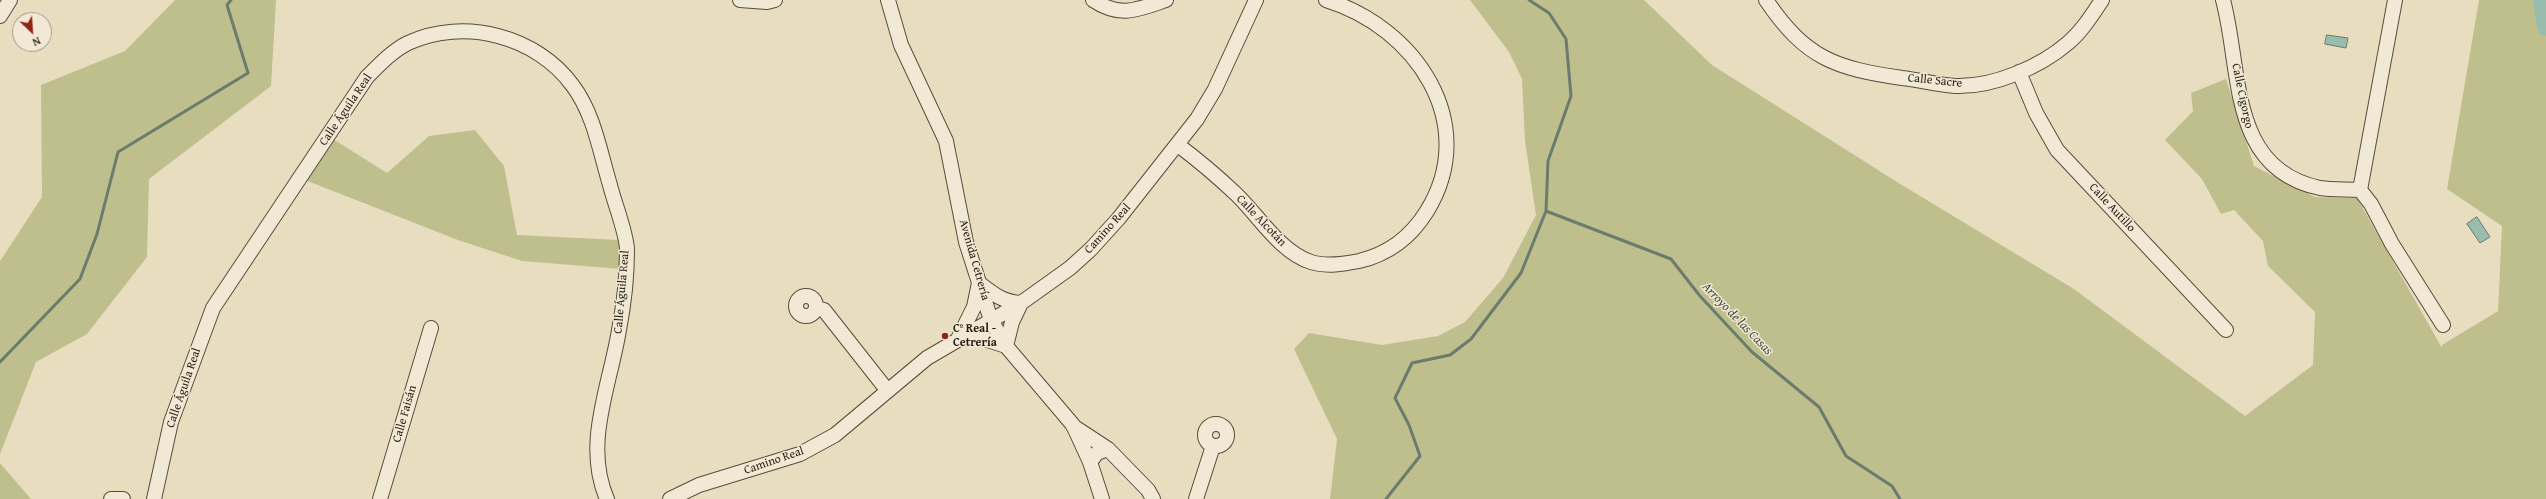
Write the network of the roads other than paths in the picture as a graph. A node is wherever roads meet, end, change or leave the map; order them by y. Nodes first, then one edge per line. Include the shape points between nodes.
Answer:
1 (10, 0) edge
2 (740, 0) edge
3 (775, 0) edge
4 (888, 0) edge
5 (1093, 0) edge
6 (1166, 0) edge
7 (1256, 0) edge
8 (1326, 0) edge
9 (1766, 0) edge
10 (2102, 0) edge
11 (2223, 0) edge
12 (2395, 0) edge
13 (0, 16) edge
14 (2019, 72) junction
15 (1178, 145) junction
16 (2360, 190) junction
17 (979, 283) junction
18 (1021, 303) junction
19 (816, 308) dead end
20 (991, 320) junction
21 (2443, 325) dead end
22 (431, 328) dead end
23 (2226, 330) dead end
24 (958, 339) junction
25 (1006, 346) junction
26 (887, 390) junction
27 (1073, 425) junction
28 (1213, 446) dead end
29 (1108, 449) junction
30 (1090, 462) junction
31 (111, 499) edge
32 (123, 499) edge
33 (154, 499) edge
34 (380, 499) edge
35 (607, 499) edge
36 (670, 499) edge
37 (1102, 499) edge
38 (1153, 499) edge
39 (1196, 499) edge

1 - 13 street
2 - 3 street
4 - 17 street, Avenida Cetrería via 901,45 946,141 966,242
5 - 6 street via 1106,9 1133,11
7 - 15 street, Camino Real via 1215,89
8 - 15 street, Calle Alcotán via 1344,5 1372,20 1393,36 1422,69 1435,91 1444,120 1448,135 1446,164 1437,194 1421,221 1396,247 1372,258 1340,265 1312,263 1290,251 1236,194
9 - 14 street, Calle Sacre via 1783,24 1801,42 1824,59 1861,72 1957,86 1987,82
10 - 14 street, Calle Sacre via 2086,23 2068,42 2048,57
11 - 16 street, Calle Cigorgo via 2245,118 2257,146 2280,170 2299,180 2320,188
12 - 16 street
14 - 23 street, Calle Autillo via 2036,113 2057,150
15 - 18 street, Camino Real via 1091,249 1070,268
16 - 21 street via 2371,204 2392,244
17 - 18 street via 995,296 1008,302
17 - 20 street, Avenida Cetrería
17 - 24 street via 974,307
18 - 20 street, Camino Real
18 - 25 street via 1012,322
19 - 26 street via 824,310
20 - 24 street, Camino Real
20 - 25 street, Avenida Cetrería
22 - 34 street, Calle Faisán
24 - 25 street via 978,337
24 - 26 street, Camino Real via 927,358
25 - 27 street, Avenida Cetrería
26 - 36 street, Camino Real via 862,415 835,435 800,454 699,484
27 - 29 street
27 - 30 street, Avenida Cetrería
28 - 39 street
29 - 30 street via 1097,453
29 - 38 street via 1148,490
30 - 37 street, Avenida Cetrería
31 - 32 street
33 - 35 street, Calle Águila Real via 171,422 212,308 367,77 386,58 408,43 462,30 494,34 524,45 551,63 573,86 587,111 596,135 627,248 620,328 596,438 600,484

